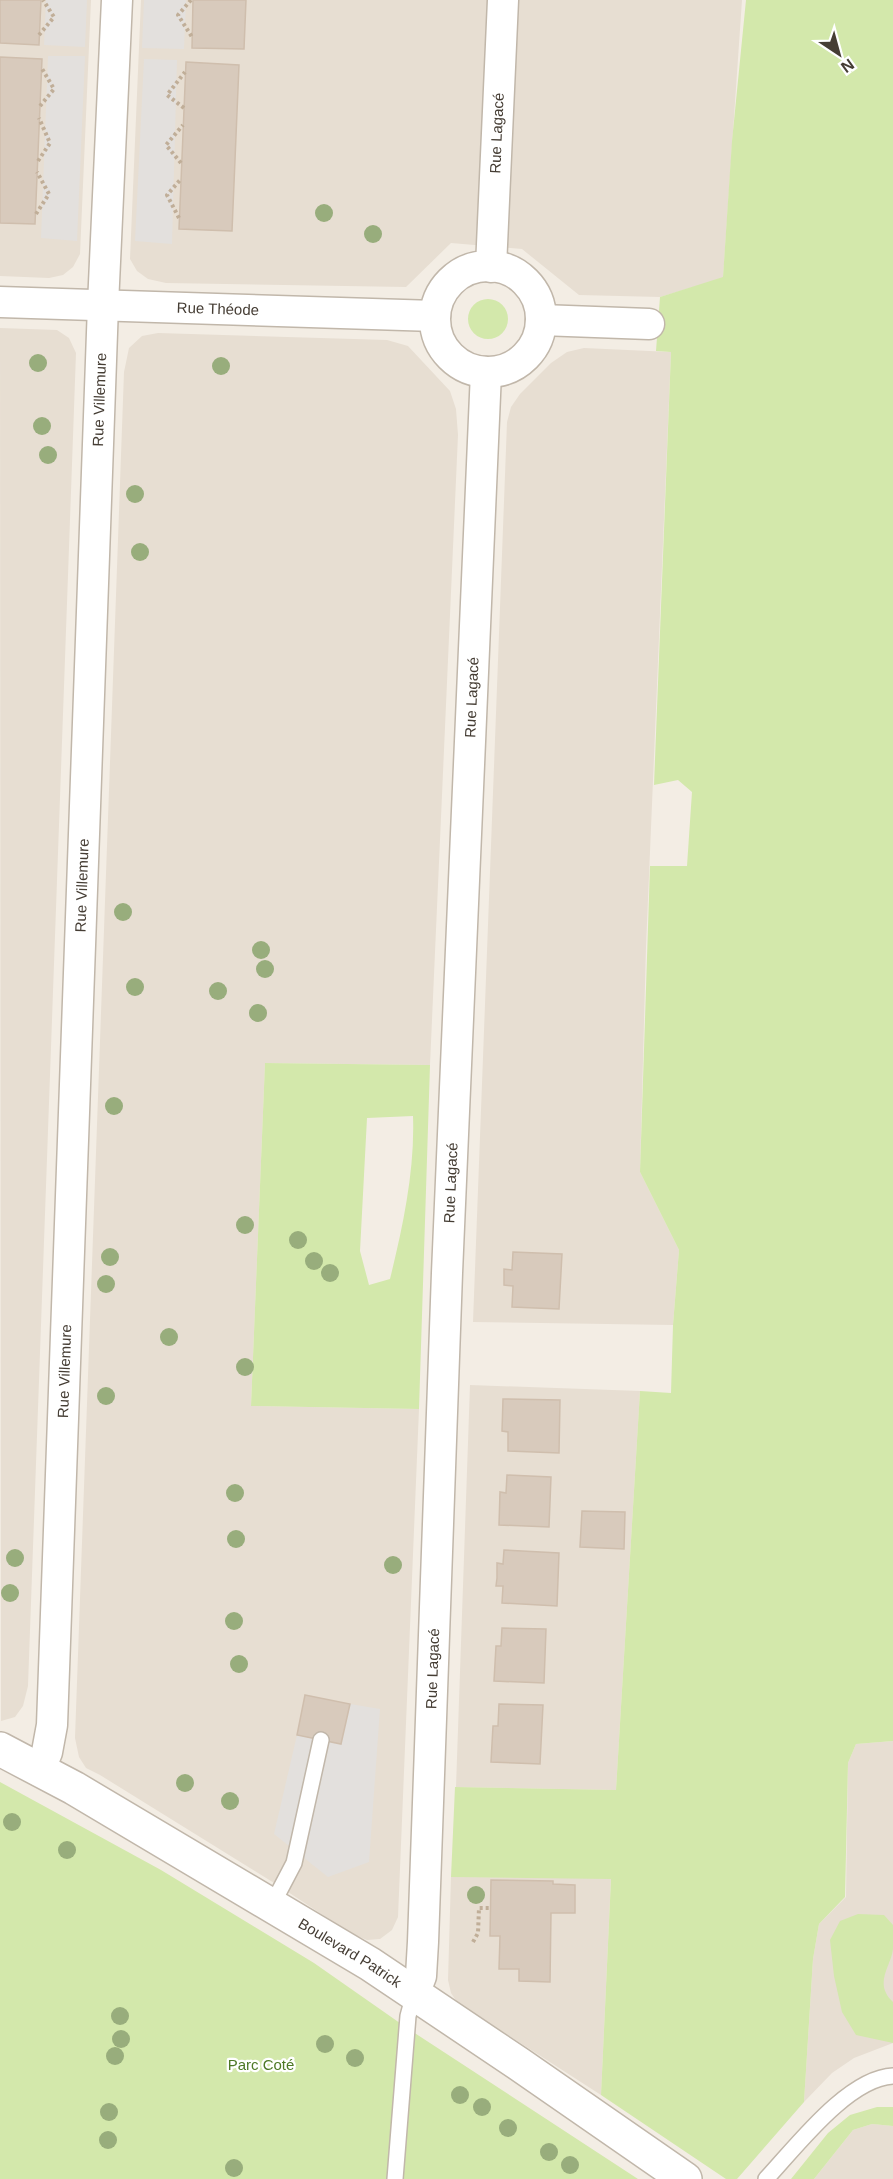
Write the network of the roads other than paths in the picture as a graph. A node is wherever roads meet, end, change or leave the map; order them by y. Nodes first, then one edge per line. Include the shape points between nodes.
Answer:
1 (117, 0) edge
2 (503, 0) edge
3 (491, 267) junction
4 (0, 302) edge
5 (103, 305) junction
6 (435, 316) junction
7 (541, 320) junction
8 (649, 324) dead end
9 (486, 372) junction
10 (321, 1740) dead end
11 (0, 1749) edge
12 (40, 1769) junction
13 (272, 1905) junction
14 (414, 1994) junction
15 (893, 2076) edge
16 (395, 2179) edge
17 (685, 2179) edge
18 (766, 2179) edge

1 - 5 street, Rue Villemure
2 - 3 street, Rue Lagacé
3 - 6 street via 463,272 449,283
3 - 7 street via 516,274 530,286
4 - 5 street, Rue Théode
5 - 6 street, Rue Théode
5 - 12 street, Rue Villemure via 52,1725
6 - 9 street via 436,333 454,361
7 - 8 street
7 - 9 street via 530,351 518,363
9 - 14 street, Rue Lagacé via 423,1936 421,1976
10 - 13 lane via 294,1863
11 - 12 street, Boulevard Patrick
12 - 13 street, Boulevard Patrick
13 - 14 street, Boulevard Patrick
14 - 16 lane via 408,2016
14 - 17 street, Boulevard Patrick
15 - 18 lane via 864,2084 841,2100

